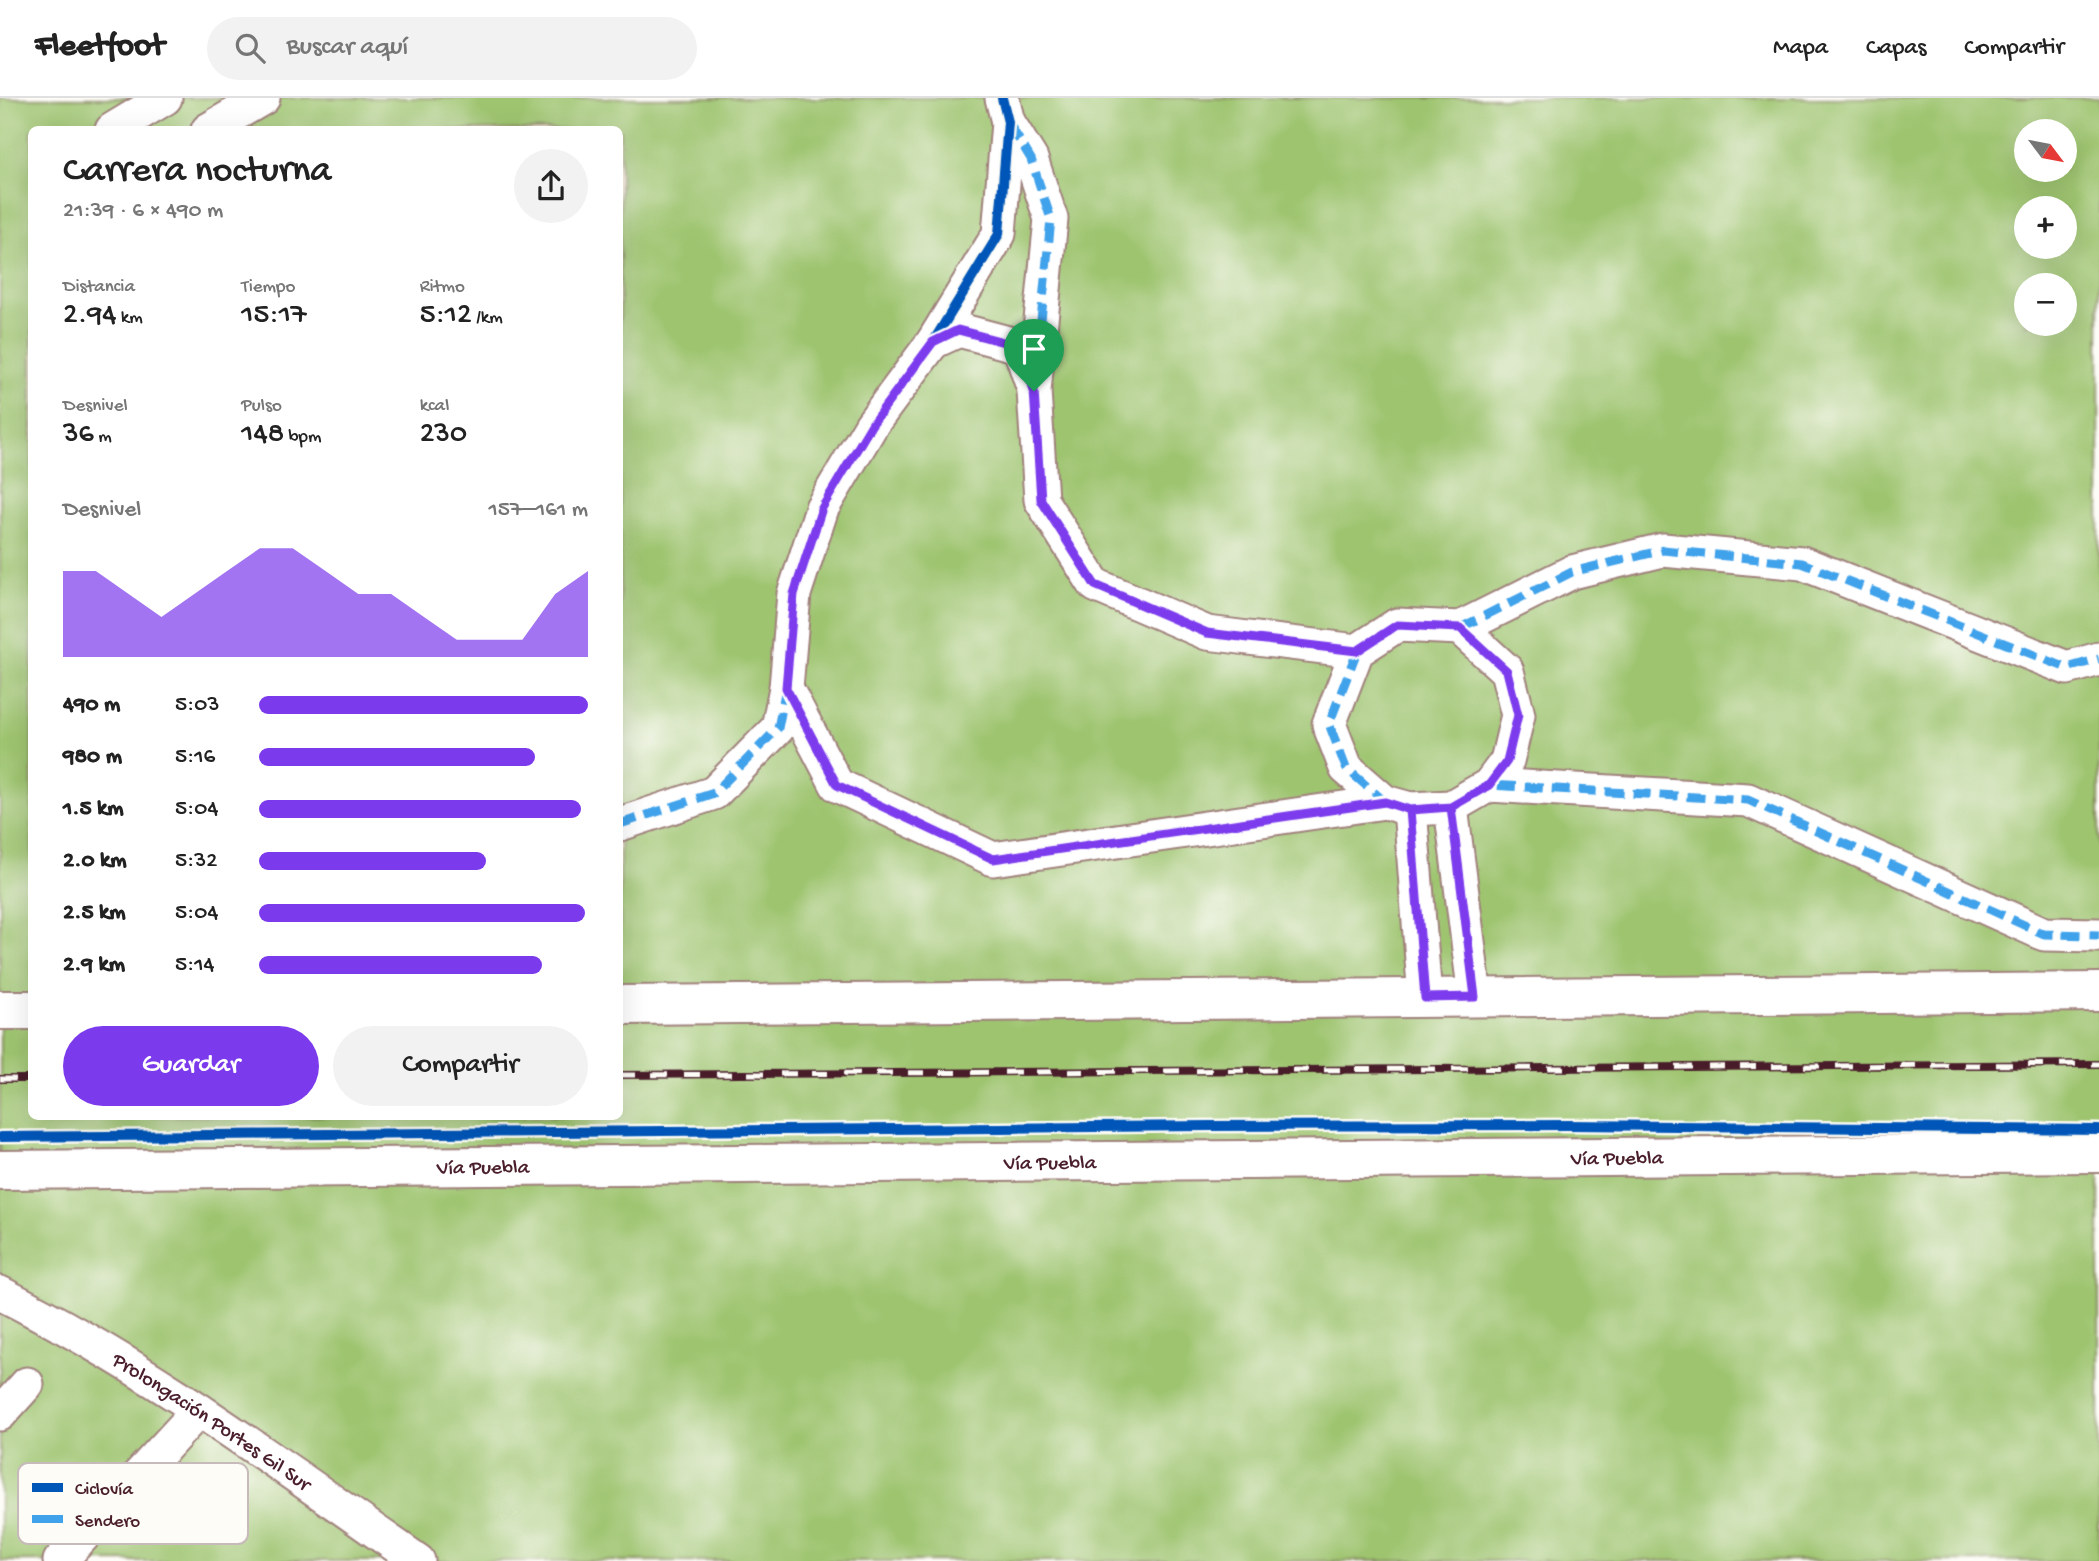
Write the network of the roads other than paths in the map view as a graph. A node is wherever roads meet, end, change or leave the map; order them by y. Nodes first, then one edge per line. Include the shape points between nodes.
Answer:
1 (165, 98) edge
2 (263, 98) edge
3 (1005, 110) edge
4 (119, 126) edge
5 (215, 126) edge
6 (933, 342) junction
7 (1034, 391) junction
8 (1460, 628) junction
9 (1357, 651) junction
10 (2099, 659) edge
11 (786, 688) junction
12 (1489, 785) junction
13 (1397, 806) junction
14 (1451, 807) junction
15 (623, 823) edge
16 (2099, 935) edge
17 (2099, 992) edge
18 (1475, 997) junction
19 (1425, 998) junction
20 (623, 1004) edge
21 (0, 1010) edge
22 (28, 1010) edge
23 (2099, 1153) edge
24 (0, 1170) edge
25 (0, 1293) edge
26 (27, 1384) dead end
27 (198, 1410) junction
28 (0, 1414) edge
29 (150, 1463) edge
30 (76, 1544) edge
31 (60, 1561) edge
32 (418, 1561) edge

1 - 4 street
2 - 5 street
3 - 6 street via 999,234
3 - 7 street via 1031,159 1051,219
6 - 7 street via 958,330 1019,346
6 - 11 street via 872,424 822,508 794,594
7 - 9 street via 1041,500 1095,585 1207,633
8 - 9 street via 1397,625
8 - 10 street via 1572,572 1663,550 1801,563 2067,668
8 - 12 street via 1507,671 1518,715 1507,761
9 - 13 street via 1329,724 1346,768
11 - 13 street via 837,785 993,859
11 - 15 street via 778,728 714,793
12 - 14 street
12 - 16 street via 1748,800 2045,934
13 - 14 street
13 - 19 street
14 - 18 street
17 - 18 main road
18 - 19 main road
19 - 20 main road
21 - 22 main road
23 - 24 main road, Vía Puebla
25 - 27 street, Prolongación Portes Gil Sur via 54,1320
26 - 28 street
27 - 29 street
27 - 32 street, Prolongación Portes Gil Sur
30 - 31 street

